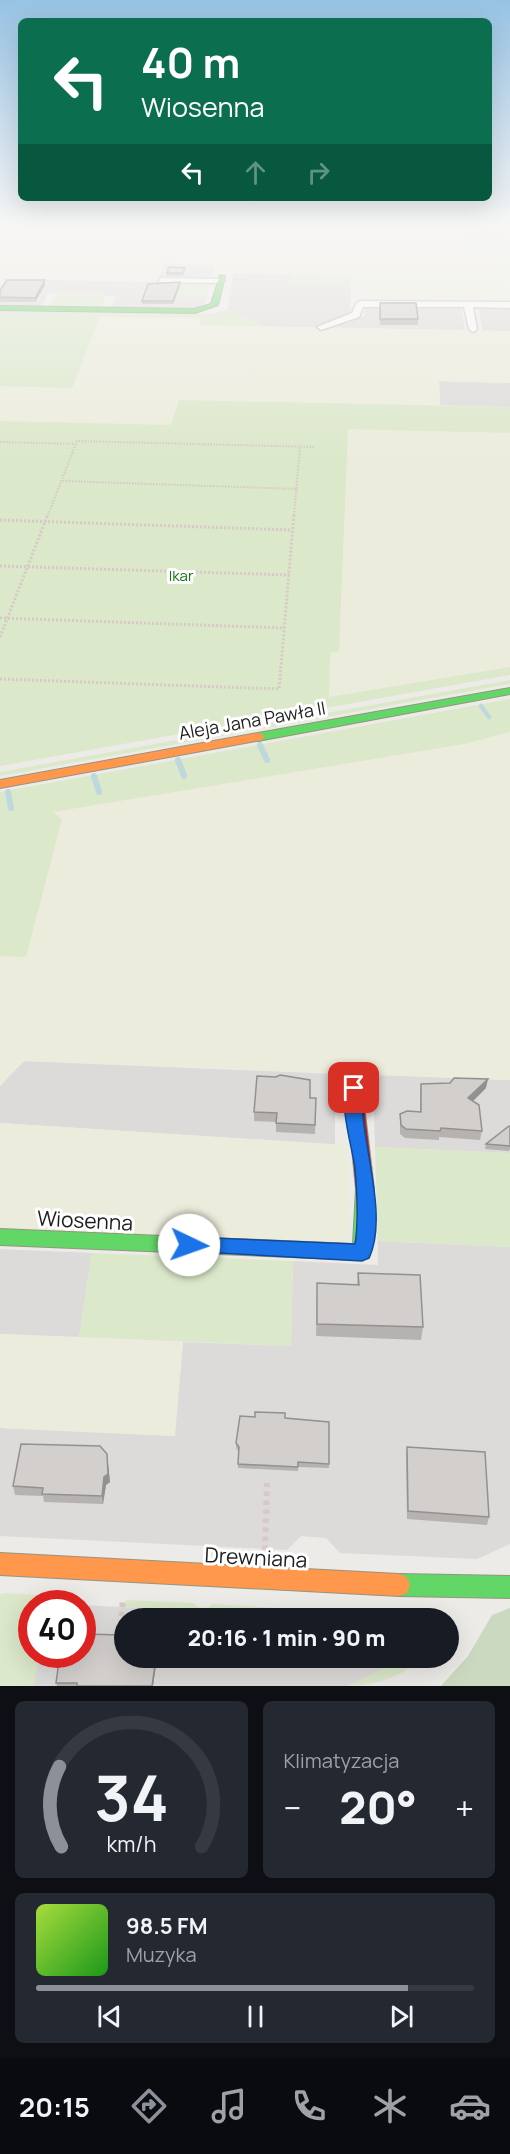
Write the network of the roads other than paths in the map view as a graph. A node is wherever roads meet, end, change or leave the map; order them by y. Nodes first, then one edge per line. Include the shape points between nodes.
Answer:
1 (360, 304) edge
2 (214, 305) edge
3 (433, 305) edge
4 (468, 305) junction
5 (510, 305) edge
6 (0, 308) edge
7 (321, 327) dead end
8 (473, 329) dead end
9 (510, 692) edge
10 (0, 784) edge
11 (354, 1088) dead end
12 (0, 1237) edge
13 (0, 1564) edge
14 (510, 1587) edge

1 - 7 street via 356,315
2 - 6 street via 186,312
3 - 4 street
4 - 5 street
4 - 8 street
9 - 10 street, Aleja Jana Pawła II
11 - 12 street, Wiosenna via 354,1117 363,1168 366,1234 362,1252
13 - 14 street, Drewniana via 450,1588

